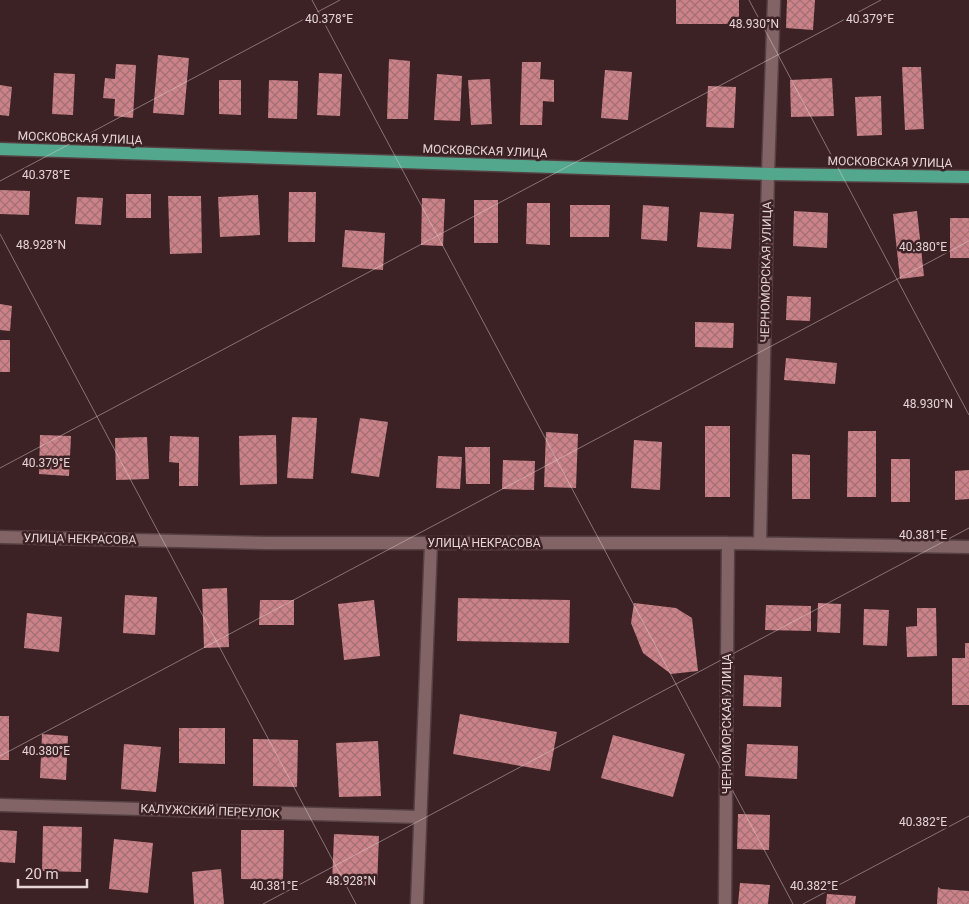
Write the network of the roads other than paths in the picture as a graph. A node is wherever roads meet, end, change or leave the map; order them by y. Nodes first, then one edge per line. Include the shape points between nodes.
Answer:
1 (774, 0) edge
2 (0, 149) edge
3 (768, 174) junction
4 (969, 177) edge
5 (0, 537) edge
6 (431, 543) junction
7 (728, 543) junction
8 (760, 543) junction
9 (969, 547) edge
10 (0, 804) edge
11 (420, 817) junction
12 (417, 904) edge
13 (725, 904) edge

1 - 3 street, ЧЕРНОМОРСКАЯ УЛИЦА
2 - 3 main road, МОСКОВСКАЯ УЛИЦА
3 - 4 main road, МОСКОВСКАЯ УЛИЦА
3 - 8 street, ЧЕРНОМОРСКАЯ УЛИЦА
5 - 6 street, УЛИЦА НЕКРАСОВА
6 - 7 street, УЛИЦА НЕКРАСОВА
6 - 11 street
7 - 8 street, УЛИЦА НЕКРАСОВА
7 - 13 street, ЧЕРНОМОРСКАЯ УЛИЦА
8 - 9 street, УЛИЦА НЕКРАСОВА
10 - 11 street, КАЛУЖСКИЙ ПЕРЕУЛОК
11 - 12 street

